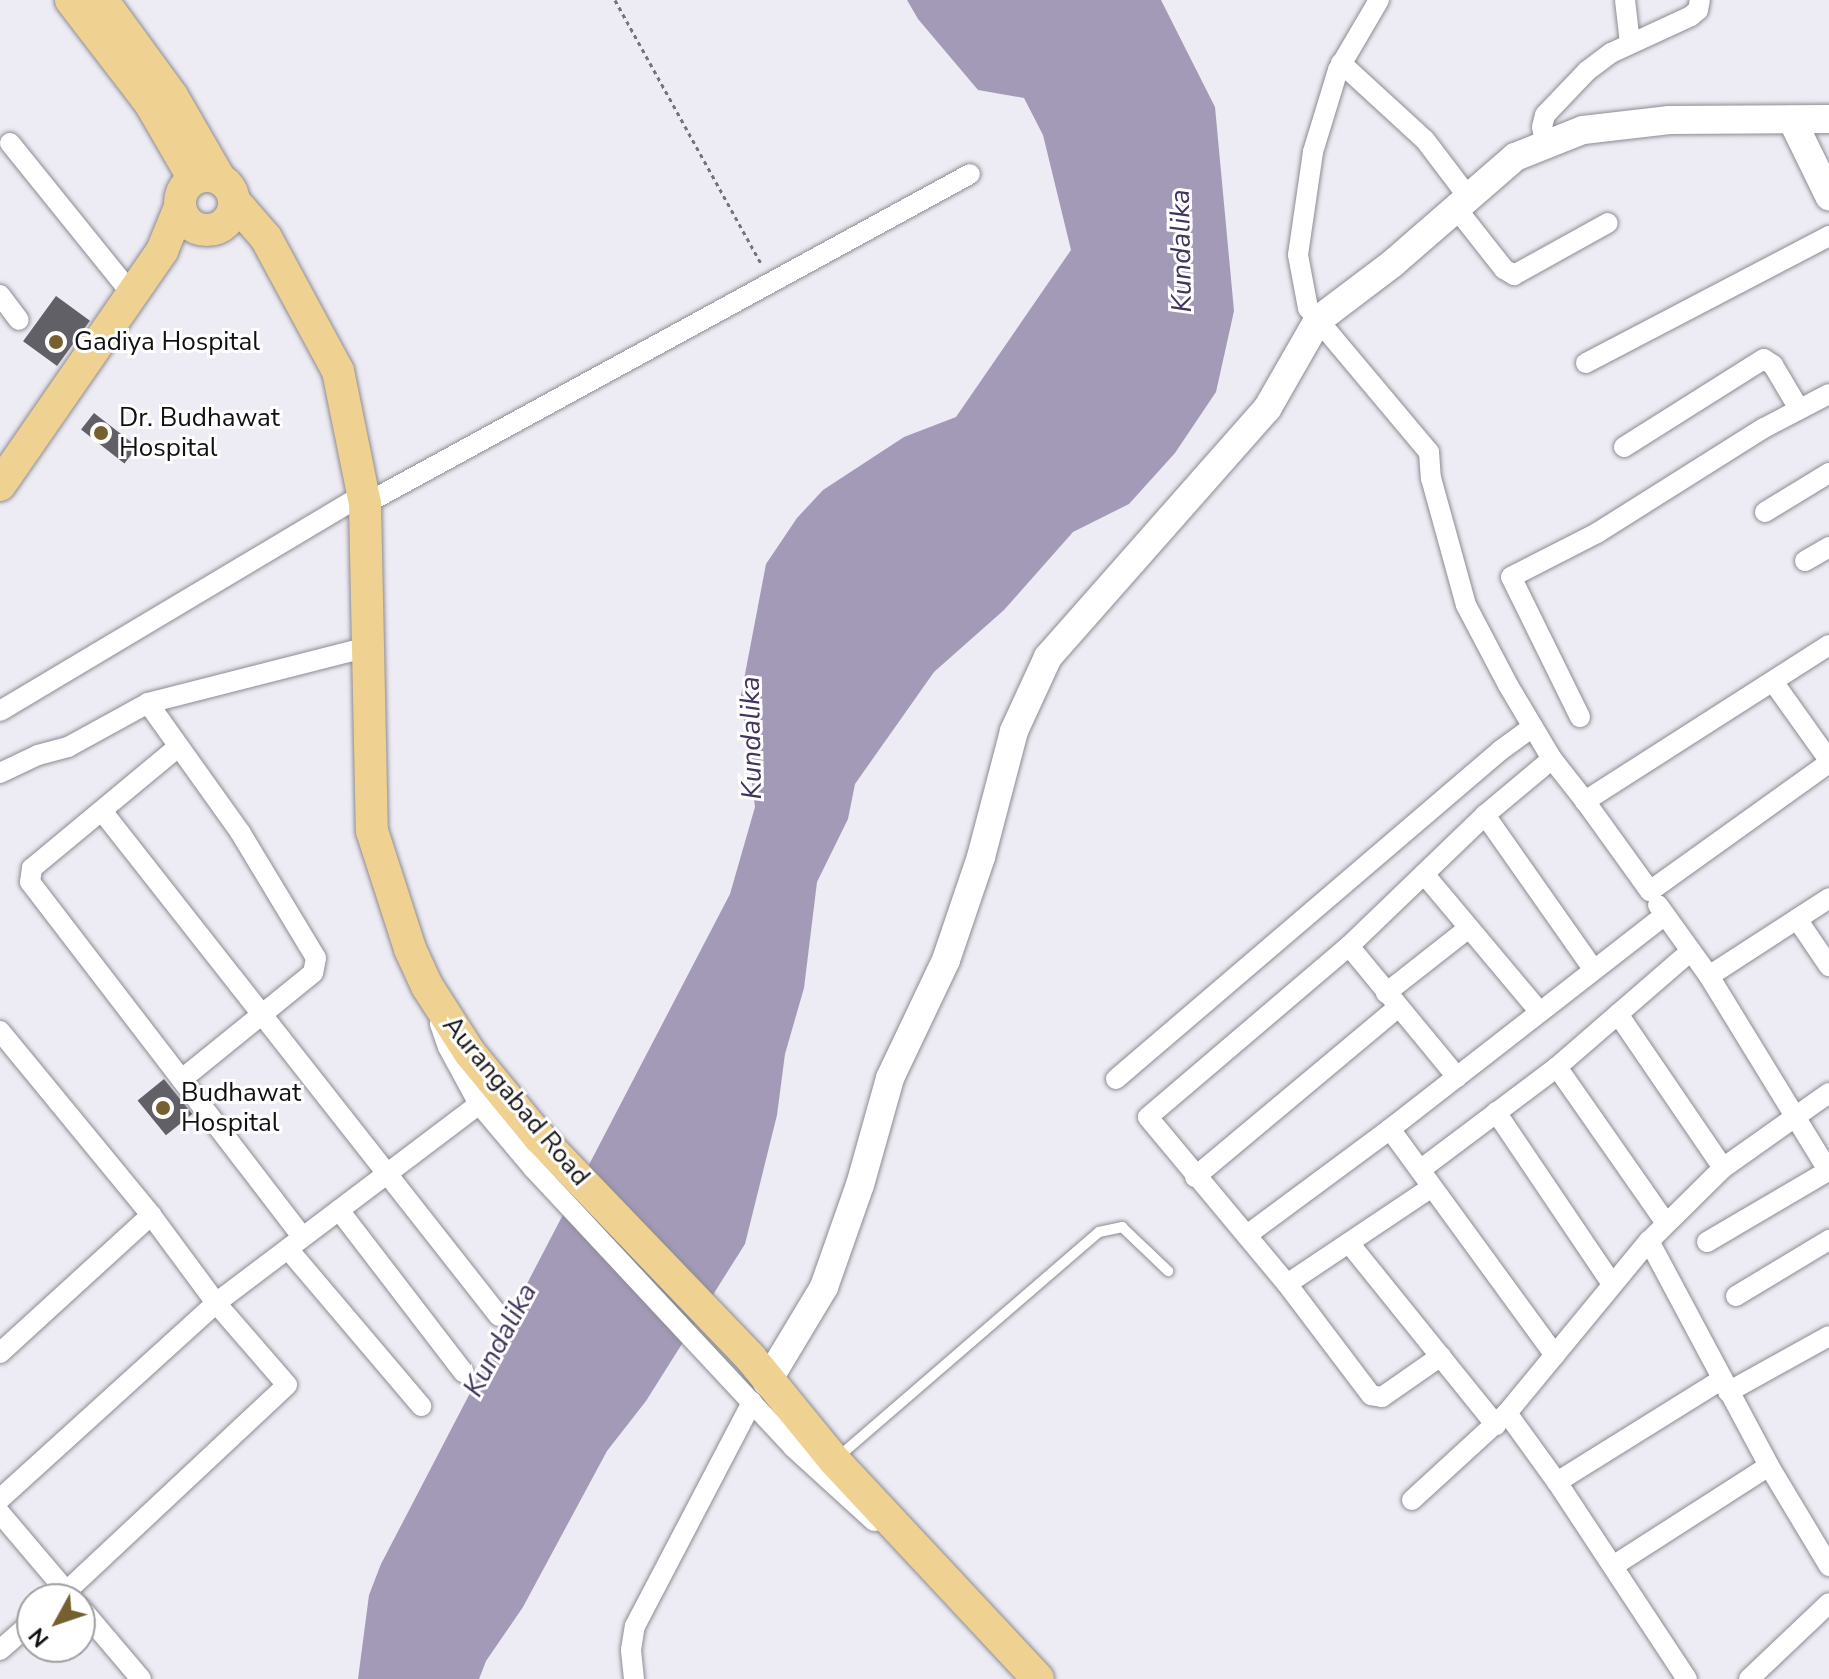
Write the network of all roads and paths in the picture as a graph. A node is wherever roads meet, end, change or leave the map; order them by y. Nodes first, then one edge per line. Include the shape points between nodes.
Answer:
1 (71, 0) edge
2 (102, 0) edge
3 (615, 0) edge
4 (1379, 0) edge
5 (1625, 0) edge
6 (1700, 0) edge
7 (1630, 43) junction
8 (1341, 63) junction
9 (1829, 119) edge
10 (1792, 120) junction
11 (3, 141) edge
12 (1545, 145) junction
13 (970, 174) dead end
14 (1829, 196) edge
15 (209, 203) junction
16 (1463, 203) junction
17 (1608, 223) dead end
18 (1829, 236) edge
19 (772, 282) junction
20 (131, 293) junction
21 (0, 295) edge
22 (19, 320) dead end
23 (1318, 320) junction
24 (1586, 363) dead end
25 (1829, 394) edge
26 (1799, 409) junction
27 (1624, 447) dead end
28 (1829, 473) edge
29 (0, 485) edge
30 (365, 499) junction
31 (1765, 512) dead end
32 (1829, 547) edge
33 (1805, 561) dead end
34 (1829, 645) edge
35 (367, 647) junction
36 (1774, 683) junction
37 (148, 703) junction
38 (0, 711) edge
39 (1580, 717) dead end
40 (1533, 727) junction
41 (178, 747) junction
42 (1552, 759) junction
43 (1829, 762) edge
44 (0, 773) edge
45 (1585, 801) junction
46 (102, 811) junction
47 (1485, 815) junction
48 (1424, 874) junction
49 (1650, 891) junction
50 (1829, 898) edge
51 (1665, 915) junction
52 (1797, 919) junction
53 (1469, 928) junction
54 (1349, 946) junction
55 (1691, 951) junction
56 (1829, 966) edge
57 (1594, 970) junction
58 (1709, 976) junction
59 (427, 986) junction
60 (1391, 1000) junction
61 (1540, 1012) junction
62 (263, 1014) junction
63 (1618, 1014) junction
64 (0, 1031) edge
65 (1557, 1067) junction
66 (1457, 1077) junction
67 (182, 1079) junction
68 (1116, 1079) dead end
69 (1829, 1093) edge
70 (479, 1104) junction
71 (1496, 1112) junction
72 (1795, 1114) junction
73 (1390, 1129) junction
74 (1723, 1168) junction
75 (1420, 1170) junction
76 (389, 1172) junction
77 (1829, 1172) edge
78 (1195, 1177) junction
79 (1432, 1187) junction
80 (339, 1210) junction
81 (151, 1215) junction
82 (1666, 1223) junction
83 (1247, 1235) junction
84 (1829, 1240) edge
85 (1649, 1241) junction
86 (1707, 1242) dead end
87 (295, 1243) junction
88 (1349, 1243) junction
89 (1168, 1271) dead end
90 (1287, 1284) junction
91 (1612, 1284) junction
92 (1736, 1296) dead end
93 (216, 1303) junction
94 (499, 1316) dead end
95 (1829, 1336) edge
96 (0, 1353) edge
97 (1555, 1355) junction
98 (1441, 1356) junction
99 (464, 1373) dead end
100 (756, 1380) junction
101 (1725, 1386) junction
102 (421, 1406) dead end
103 (1501, 1419) junction
104 (834, 1460) junction
105 (1769, 1466) junction
106 (1557, 1482) junction
107 (0, 1499) edge
108 (1412, 1500) dead end
109 (0, 1513) edge
110 (1613, 1566) junction
111 (1829, 1566) edge
112 (56, 1583) edge
113 (85, 1583) edge
114 (949, 1584) junction
115 (1829, 1603) edge
116 (96, 1629) edge
117 (16, 1636) edge
118 (0, 1650) edge
119 (1685, 1678) edge
120 (141, 1679) edge
121 (634, 1679) edge
122 (1038, 1679) edge
123 (1749, 1679) edge

1 - 15 main road, Aurangabad Road via 150,103
2 - 15 main road, Aurangabad Road via 172,96
3 - 19 path
4 - 8 street
5 - 7 street
6 - 7 street via 1691,16
7 - 12 street via 1599,61 1545,115
8 - 16 street via 1425,140
8 - 23 street via 1313,152 1298,255 1308,308
9 - 10 street
10 - 12 street via 1669,120 1583,130
10 - 14 street
11 - 20 street
12 - 16 street via 1515,157
13 - 19 street
15 - 20 main road via 162,251
15 - 30 main road, Aurangabad Road via 266,238 338,371
16 - 17 street via 1504,269 1514,275
16 - 23 street
18 - 24 street
19 - 30 street
20 - 29 main road
21 - 22 street
23 - 40 street via 1429,452 1431,478 1466,605
23 - 100 street via 1267,409 1048,657 1014,731 981,857 946,960 890,1078 824,1287
25 - 26 street
26 - 27 street via 1764,359
26 - 39 street via 1597,533 1511,577
28 - 31 street
30 - 35 main road, Aurangabad Road
30 - 38 street
32 - 33 street
34 - 36 street
35 - 37 street
35 - 59 main road, Aurangabad Road via 372,831
36 - 43 street
36 - 45 street
37 - 41 street
37 - 44 street via 68,747
40 - 42 street
40 - 68 street
41 - 46 street
41 - 62 street via 240,832 316,958 313,973
42 - 45 street
42 - 47 street
43 - 49 street
45 - 49 street
46 - 62 street
46 - 67 street via 32,868 30,882
47 - 48 street
47 - 57 street
48 - 53 street
48 - 54 street
49 - 51 street
50 - 52 street
51 - 55 street
51 - 57 street
52 - 56 street
52 - 58 street
53 - 60 street
53 - 61 street
54 - 60 street
54 - 78 street via 1150,1114 1151,1124
55 - 58 street
55 - 63 street
57 - 61 street
58 - 72 street
59 - 70 street via 448,1047
59 - 100 main road, Aurangabad Road via 470,1053 539,1137
60 - 66 street
60 - 78 street
61 - 66 street
62 - 67 street
62 - 76 street
63 - 65 street
63 - 74 street
64 - 81 street
65 - 71 street
65 - 82 street
66 - 73 street
67 - 87 street
69 - 72 street
70 - 76 street
70 - 100 street via 674,1319
71 - 75 street
71 - 91 street
72 - 74 street
72 - 77 street
73 - 75 street
73 - 83 street
74 - 82 street
75 - 79 street
76 - 80 street
76 - 94 street
77 - 86 street
78 - 83 street
79 - 88 street
79 - 97 street
80 - 87 street
80 - 99 street
81 - 93 street
81 - 96 street
82 - 85 street
83 - 90 street
84 - 92 street
85 - 91 street
85 - 101 street
87 - 93 street
87 - 102 street
88 - 90 street
88 - 98 street
89 - 104 lane via 1122,1227 1099,1232
90 - 98 street via 1376,1398
91 - 97 street
93 - 107 street
93 - 113 street via 287,1385
95 - 101 street
97 - 103 street
98 - 103 street
100 - 104 main road, Aurangabad Road
100 - 114 street via 836,1490
100 - 121 street via 635,1626
101 - 105 street
101 - 106 street
103 - 106 street
103 - 108 street
104 - 114 main road, Aurangabad Road
105 - 110 street
105 - 111 street
106 - 110 street
109 - 112 street
110 - 119 street
114 - 122 main road, Aurangabad Road
115 - 123 street
116 - 120 street
117 - 118 street

